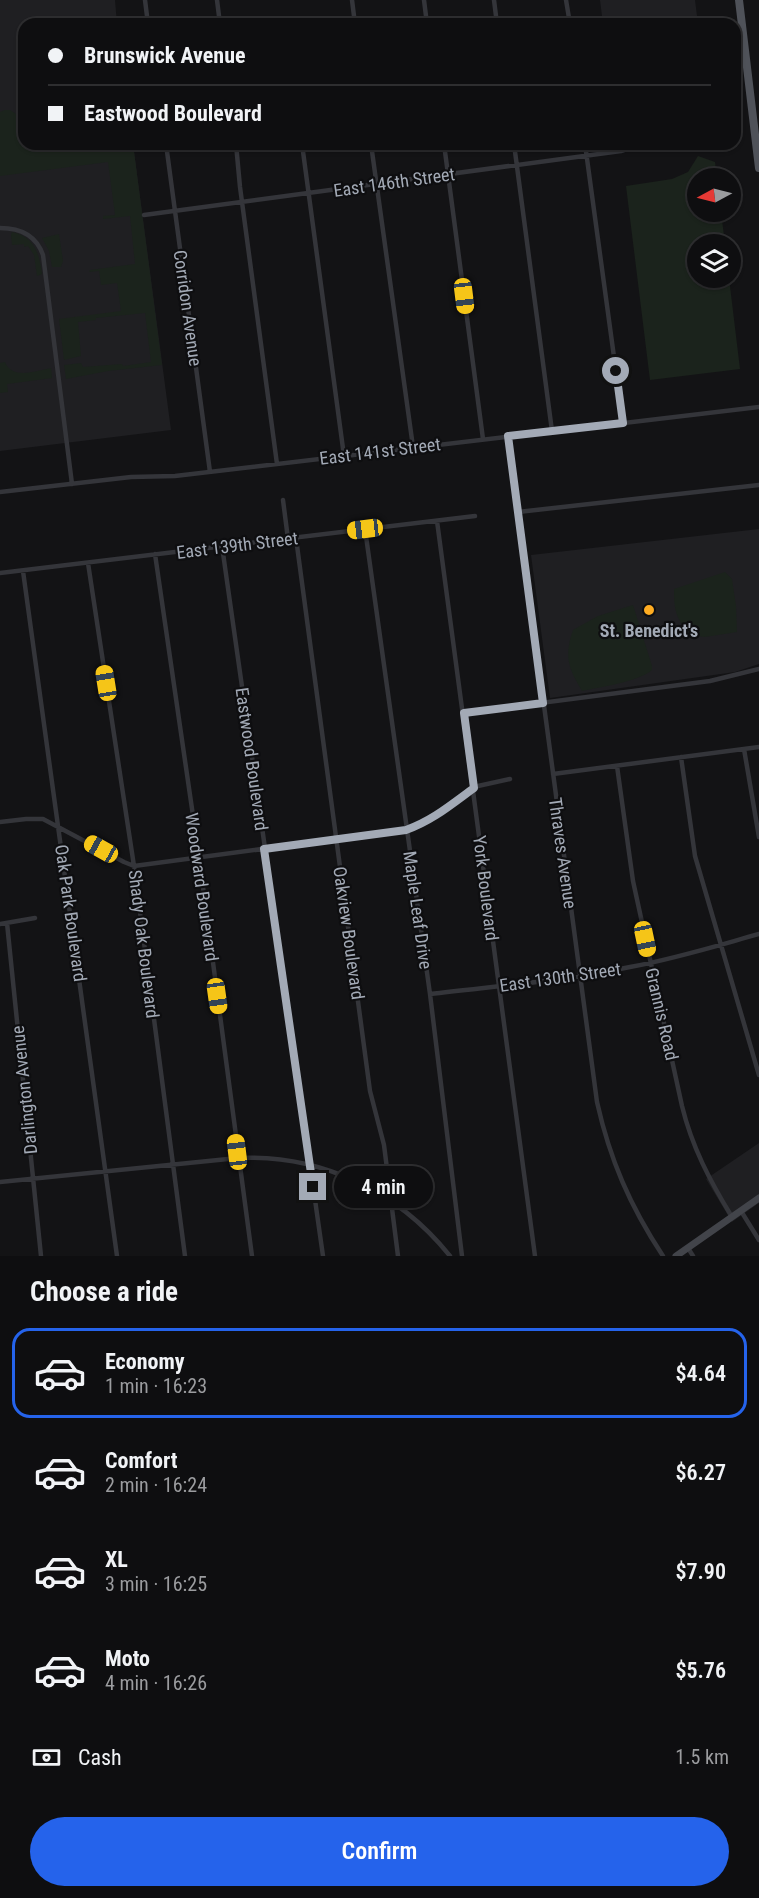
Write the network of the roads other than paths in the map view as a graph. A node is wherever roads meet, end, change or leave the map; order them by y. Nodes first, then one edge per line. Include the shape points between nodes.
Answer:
1 (145, 0) edge
2 (217, 0) edge
3 (352, 0) edge
4 (424, 0) edge
5 (494, 0) edge
6 (566, 0) edge
7 (738, 0) edge
8 (147, 18) edge
9 (219, 18) edge
10 (354, 18) edge
11 (426, 18) edge
12 (496, 18) edge
13 (569, 18) edge
14 (741, 18) edge
15 (741, 21) edge
16 (757, 132) edge
17 (167, 150) edge
18 (237, 150) edge
19 (303, 150) edge
20 (372, 150) edge
21 (445, 150) edge
22 (515, 150) edge
23 (586, 150) edge
24 (624, 150) edge
25 (587, 156) junction
26 (518, 165) junction
27 (759, 168) edge
28 (448, 175) junction
29 (377, 184) junction
30 (309, 193) junction
31 (242, 202) junction
32 (175, 211) junction
33 (144, 215) dead end
34 (0, 226) edge
35 (759, 407) edge
36 (623, 423) junction
37 (552, 431) junction
38 (508, 436) junction
39 (483, 439) junction
40 (413, 447) junction
41 (344, 456) junction
42 (277, 464) junction
43 (210, 472) junction
44 (72, 484) junction
45 (759, 485) edge
46 (0, 492) edge
47 (284, 500) dead end
48 (518, 513) junction
49 (475, 516) dead end
50 (438, 521) junction
51 (365, 529) junction
52 (296, 538) junction
53 (288, 539) junction
54 (222, 546) junction
55 (155, 554) junction
56 (88, 562) junction
57 (23, 571) junction
58 (0, 573) edge
59 (759, 669) edge
60 (543, 703) junction
61 (464, 713) junction
62 (759, 747) edge
63 (744, 749) junction
64 (681, 758) junction
65 (617, 766) junction
66 (553, 774) junction
67 (510, 779) dead end
68 (474, 788) junction
69 (0, 822) edge
70 (59, 826) junction
71 (406, 830) junction
72 (759, 837) edge
73 (337, 838) junction
74 (264, 849) junction
75 (199, 857) junction
76 (134, 866) junction
77 (35, 918) dead end
78 (7, 923) junction
79 (0, 924) edge
80 (759, 934) edge
81 (720, 945) junction
82 (650, 963) junction
83 (580, 976) junction
84 (499, 985) junction
85 (430, 994) junction
86 (759, 1075) edge
87 (238, 1158) junction
88 (172, 1165) junction
89 (310, 1165) junction
90 (106, 1171) junction
91 (34, 1178) junction
92 (0, 1182) edge
93 (759, 1198) edge
94 (390, 1199) junction
95 (741, 1211) junction
96 (732, 1217) junction
97 (759, 1240) edge
98 (688, 1248) junction
99 (41, 1256) edge
100 (117, 1256) edge
101 (185, 1256) edge
102 (252, 1256) edge
103 (323, 1256) edge
104 (398, 1256) edge
105 (450, 1256) edge
106 (462, 1256) edge
107 (535, 1256) edge
108 (663, 1256) edge
109 (676, 1256) edge
110 (693, 1256) edge

1 - 8 street
2 - 9 street
3 - 10 street
4 - 11 street
5 - 12 street
6 - 13 street
7 - 14 main road
15 - 16 main road
16 - 27 main road
17 - 32 street, Corridon Avenue
18 - 31 street
19 - 30 street
20 - 29 street
21 - 28 street
22 - 26 street
23 - 25 street
24 - 25 street, East 146th Street
25 - 26 street, East 146th Street
25 - 36 street
26 - 28 street, East 146th Street
26 - 37 street
28 - 29 street, East 146th Street
28 - 39 street
29 - 30 street, East 146th Street
29 - 40 street
30 - 31 street, East 146th Street
30 - 41 street
31 - 32 street, East 146th Street
31 - 42 street
32 - 33 street, East 146th Street
32 - 43 street, Corridon Avenue
34 - 44 street via 30,235 43,255
35 - 36 street, East 141st Street
36 - 37 street, East 141st Street
37 - 38 street, East 141st Street
38 - 39 street, East 141st Street
38 - 48 street, Thraves Avenue
39 - 40 street, East 141st Street
40 - 41 street, East 141st Street
41 - 42 street, East 141st Street
42 - 43 street, East 141st Street
43 - 44 street, East 141st Street
44 - 46 street, East 141st Street
45 - 48 street
47 - 53 street
48 - 60 street, Thraves Avenue
49 - 50 street, East 139th Street
50 - 51 street, East 139th Street
50 - 61 street, York Boulevard
51 - 52 street, East 139th Street
51 - 71 street, Maple Leaf Drive
52 - 53 street, East 139th Street
52 - 73 street, Oakview Boulevard
53 - 54 street, East 139th Street
54 - 55 street, East 139th Street
54 - 74 street, Eastwood Boulevard
55 - 56 street, East 139th Street
55 - 75 street, Woodward Boulevard
56 - 57 street, East 139th Street
56 - 76 street, Shady Oak Boulevard
57 - 58 street, East 139th Street
57 - 70 street, Oak Park Boulevard
59 - 60 street via 710,681
60 - 61 street
60 - 66 street, Thraves Avenue
61 - 68 street, York Boulevard
62 - 63 street
63 - 64 street
63 - 72 street
64 - 65 street
64 - 81 street via 695,856
65 - 66 street
65 - 82 street, Grannis Road via 633,881
66 - 83 street, Thraves Avenue
67 - 68 street
68 - 71 street via 448,808
68 - 84 street, York Boulevard
69 - 70 street via 43,819
70 - 76 street
70 - 90 street, Oak Park Boulevard
71 - 73 street
71 - 85 street, Maple Leaf Drive
73 - 74 street
73 - 94 street, Oakview Boulevard via 370,1091 384,1145
74 - 75 street
74 - 89 street, Eastwood Boulevard
75 - 76 street
75 - 87 street, Woodward Boulevard
76 - 88 street, Shady Oak Boulevard
77 - 78 street
78 - 79 street
78 - 91 street, Darlington Avenue
80 - 81 street, East 130th Street
81 - 82 street, East 130th Street
81 - 86 street
82 - 83 street, East 130th Street
82 - 96 street, Grannis Road via 692,1139
83 - 84 street, East 130th Street
83 - 108 street, Thraves Avenue via 594,1087 608,1146 632,1204
84 - 85 street, East 130th Street
84 - 107 street, York Boulevard
85 - 106 street, Maple Leaf Drive
87 - 88 street
87 - 89 street
87 - 102 street, Woodward Boulevard
88 - 90 street
88 - 101 street, Shady Oak Boulevard
89 - 94 street via 358,1182
89 - 103 street, Eastwood Boulevard
90 - 91 street
90 - 100 street, Oak Park Boulevard
91 - 92 street
91 - 99 street, Darlington Avenue
93 - 95 main road
94 - 104 street, Oakview Boulevard
94 - 105 street
95 - 96 main road
95 - 97 street
96 - 98 main road
98 - 109 main road
98 - 110 street

